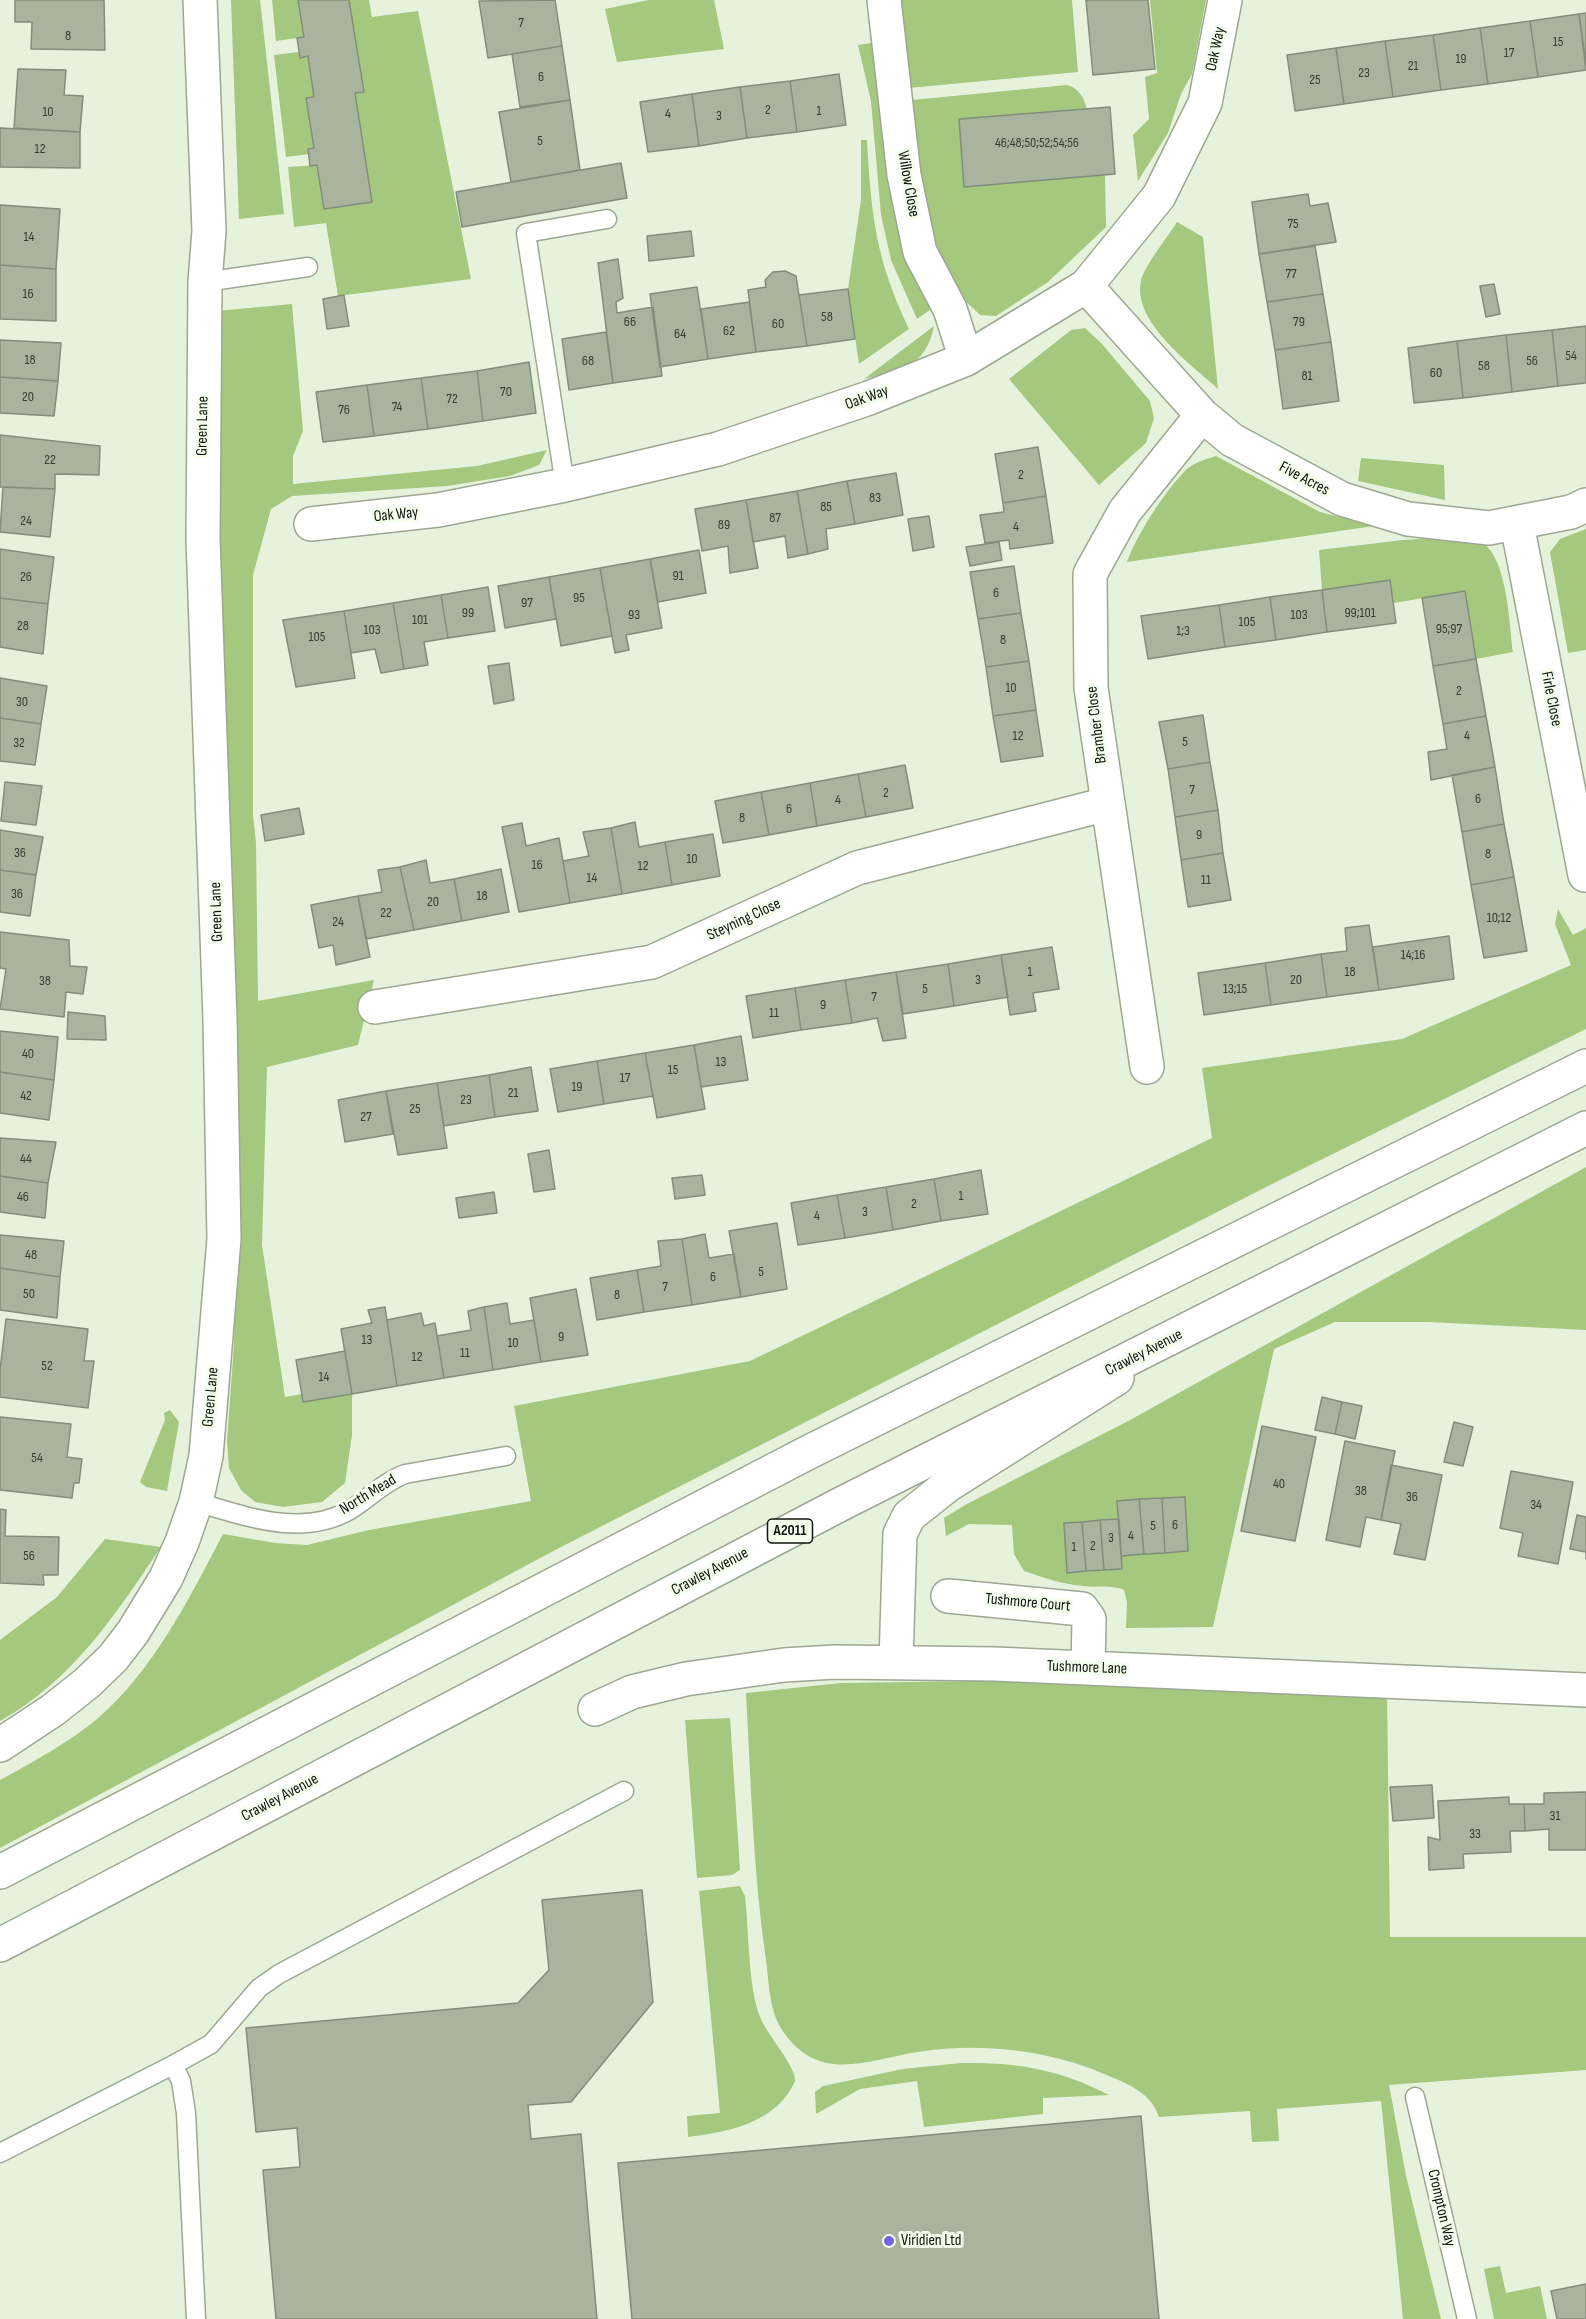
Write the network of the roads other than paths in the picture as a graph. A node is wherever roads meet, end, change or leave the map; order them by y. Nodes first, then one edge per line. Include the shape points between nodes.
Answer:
1 (200, 0) edge
2 (884, 0) edge
3 (1225, 0) edge
4 (607, 219) dead end
5 (308, 267) dead end
6 (205, 282) junction
7 (1086, 286) junction
8 (966, 359) junction
9 (1202, 416) junction
10 (565, 485) junction
11 (1586, 505) edge
12 (311, 524) dead end
13 (1517, 524) junction
14 (1107, 804) junction
15 (1585, 875) edge
16 (375, 1007) dead end
17 (1586, 1066) edge
18 (1147, 1067) dead end
19 (1586, 1128) edge
20 (1209, 1320) junction
21 (506, 1456) dead end
22 (196, 1502) junction
23 (948, 1596) dead end
24 (896, 1661) junction
25 (1088, 1668) junction
26 (1586, 1690) edge
27 (595, 1709) dead end
28 (0, 1745) edge
29 (624, 1791) dead end
30 (0, 1872) edge
31 (0, 1945) edge
32 (173, 2065) junction
33 (1415, 2097) dead end
34 (0, 2153) edge
35 (196, 2319) edge
36 (1467, 2319) edge

1 - 6 street, Green Lane via 209,231
2 - 8 street, Willow Close via 904,175 920,252 950,309
3 - 7 street, Oak Way via 1204,103 1164,186
4 - 10 lane via 526,233
5 - 6 lane
6 - 22 street, Green Lane via 203,539 224,1239 206,1456
7 - 8 street, Oak Way
7 - 9 street, Five Acres
8 - 10 street, Oak Way via 869,398 718,449
9 - 13 street, Five Acres via 1232,440 1342,500 1408,519 1489,528
9 - 14 street, Bramber Close via 1125,511 1090,574 1091,688
10 - 12 street, Oak Way via 438,510
11 - 13 street, Five Acres
13 - 15 street, Firle Close
14 - 16 street, Steyning Close via 857,868 652,962
14 - 18 street, Bramber Close
17 - 30 street via 811,1451
19 - 20 street, Crawley Avenue / A2011
20 - 24 street via 948,1485 909,1516 900,1541
20 - 31 street, Crawley Avenue / A2011 via 831,1509
21 - 22 lane, North Mead via 405,1474 349,1511 297,1524 269,1522
22 - 28 street, Green Lane via 166,1578 112,1658 53,1710
23 - 25 street, Tushmore Court via 1082,1609 1089,1619
24 - 25 street, Tushmore Lane
24 - 27 street, Tushmore Lane via 814,1662 686,1679 632,1692
25 - 26 street, Tushmore Lane
29 - 32 lane via 279,1974 260,1988 211,2044
32 - 34 lane
32 - 35 lane via 181,2081 186,2113
33 - 36 lane, Crompton Way

